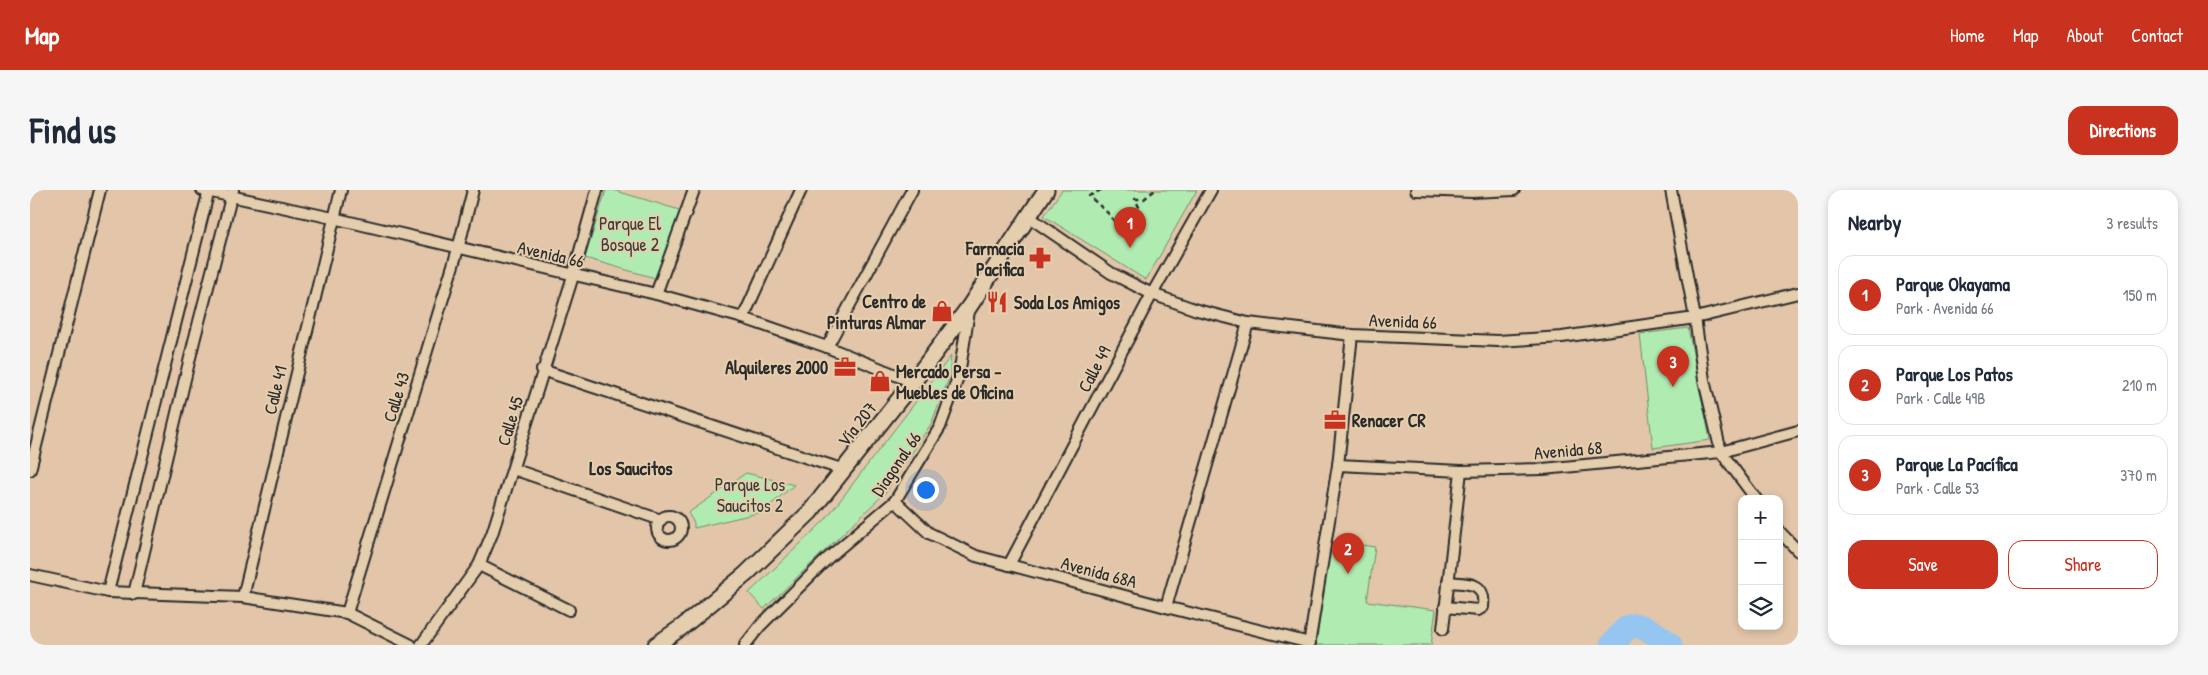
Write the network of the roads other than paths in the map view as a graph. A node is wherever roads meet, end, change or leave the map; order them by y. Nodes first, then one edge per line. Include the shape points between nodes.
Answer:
1 (100, 190) edge
2 (202, 190) edge
3 (209, 190) edge
4 (341, 190) edge
5 (473, 190) edge
6 (597, 190) edge
7 (694, 190) edge
8 (801, 190) edge
9 (912, 190) edge
10 (1046, 190) edge
11 (1211, 190) edge
12 (1416, 190) edge
13 (1514, 190) edge
14 (1671, 190) edge
15 (233, 193) edge
16 (1029, 217) junction
17 (333, 218) junction
18 (458, 249) junction
19 (573, 276) junction
20 (1798, 293) edge
21 (656, 294) junction
22 (1152, 294) junction
23 (969, 307) junction
24 (743, 318) junction
25 (1695, 318) junction
26 (1248, 323) junction
27 (1352, 335) junction
28 (827, 347) junction
29 (542, 370) junction
30 (913, 382) junction
31 (1798, 431) edge
32 (1721, 452) junction
33 (1338, 465) junction
34 (512, 469) junction
35 (30, 470) edge
36 (844, 470) junction
37 (1461, 471) junction
38 (1753, 495) edge
39 (894, 501) junction
40 (661, 520) dead end
41 (1783, 535) edge
42 (1798, 551) edge
43 (479, 564) junction
44 (1009, 565) junction
45 (30, 575) edge
46 (1448, 582) junction
47 (108, 592) junction
48 (134, 594) junction
49 (243, 597) junction
50 (1166, 607) junction
51 (1445, 607) junction
52 (569, 610) dead end
53 (347, 613) junction
54 (1443, 629) dead end
55 (1309, 644) edge
56 (411, 645) edge
57 (421, 645) edge
58 (656, 645) edge
59 (745, 645) edge

1 - 35 street
2 - 3 street, Avenida 66
3 - 15 street, Avenida 66
3 - 47 street
4 - 17 street, Calle 41
5 - 18 street, Calle 43
6 - 19 street, Calle 45
7 - 21 street
8 - 24 street
9 - 28 street
10 - 16 main road, Vía 207
11 - 22 street, Calle 49
12 - 13 street
14 - 25 street
15 - 17 street, Avenida 66
15 - 48 street
16 - 22 street, Avenida 66 via 1111,273
16 - 23 main road, Vía 207
17 - 18 street, Avenida 66
17 - 49 street, Calle 41
18 - 19 street, Avenida 66
18 - 53 street, Calle 43
19 - 21 street, Avenida 66
19 - 29 street, Calle 45
20 - 25 street, Avenida 66
21 - 24 street, Avenida 66
22 - 26 street, Avenida 66
22 - 44 street, Calle 49
23 - 30 main road, Vía 207
23 - 39 street, Diagonal 66 via 958,375 940,427
24 - 28 street, Avenida 66
25 - 27 street, Avenida 66 via 1562,337 1498,341
25 - 32 street via 1704,380
26 - 27 street, Avenida 66
26 - 50 street
27 - 33 street
28 - 30 street, Avenida 66
29 - 34 street, Calle 45
29 - 36 street
30 - 36 main road, Vía 207
31 - 32 street, Avenida 68
32 - 37 street, Avenida 68 via 1542,469
32 - 38 street
33 - 37 street, Avenida 68
33 - 55 street
34 - 40 street
34 - 43 street, Calle 45
36 - 58 main road, Vía 207 via 810,512 746,574
37 - 46 street
39 - 44 street, Avenida 68A via 929,533 976,556
39 - 59 street, Diagonal 66 via 828,558
41 - 42 street
43 - 52 street
43 - 57 street, Calle 45
44 - 50 street, Avenida 68A
45 - 47 street
46 - 51 street
46 - 51 street via 1474,585 1480,589 1484,601 1478,610
47 - 48 street
48 - 49 street
49 - 53 street
50 - 55 street, Avenida 68A
51 - 54 street
53 - 56 street

